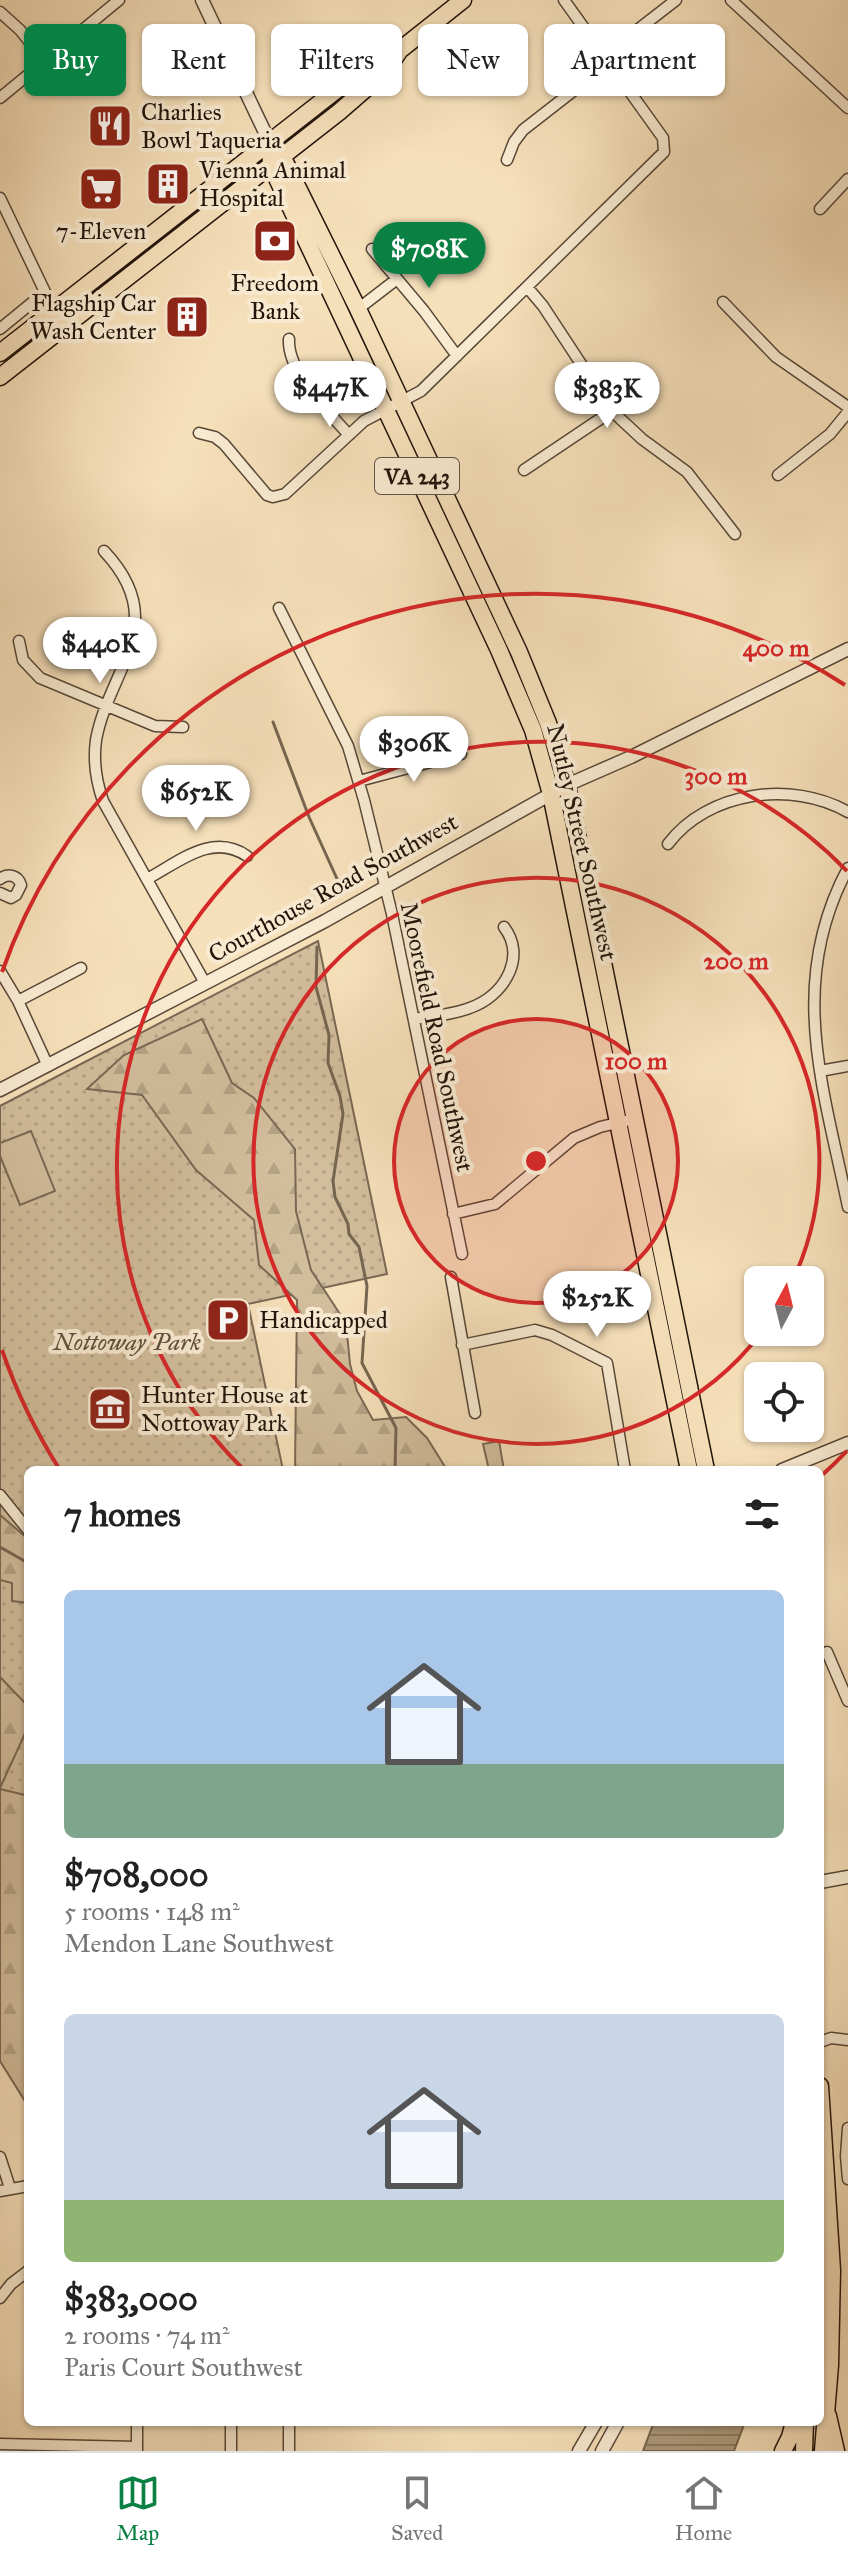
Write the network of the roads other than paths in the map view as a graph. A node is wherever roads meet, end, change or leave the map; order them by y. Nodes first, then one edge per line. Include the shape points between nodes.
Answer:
1 (119, 0) edge
2 (202, 0) edge
3 (463, 0) edge
4 (564, 0) edge
5 (676, 0) edge
6 (731, 0) edge
7 (0, 12) edge
8 (90, 24) edge
9 (581, 24) edge
10 (648, 24) edge
11 (24, 35) edge
12 (402, 48) edge
13 (24, 78) edge
14 (329, 96) edge
15 (355, 96) edge
16 (563, 96) edge
17 (633, 96) edge
18 (0, 98) edge
19 (848, 108) edge
20 (270, 143) junction
21 (276, 160) junction
22 (507, 160) dead end
23 (848, 179) edge
24 (0, 198) edge
25 (820, 209) dead end
26 (372, 249) dead end
27 (397, 279) junction
28 (527, 287) junction
29 (45, 292) junction
30 (723, 302) dead end
31 (358, 309) junction
32 (55, 310) junction
33 (65, 325) junction
34 (0, 329) edge
35 (289, 339) dead end
36 (0, 353) edge
37 (457, 356) junction
38 (0, 377) edge
39 (402, 403) junction
40 (385, 410) junction
41 (848, 410) edge
42 (612, 411) junction
43 (199, 433) dead end
44 (349, 435) junction
45 (524, 470) dead end
46 (778, 475) dead end
47 (735, 534) dead end
48 (104, 551) dead end
49 (279, 608) dead end
50 (19, 641) dead end
51 (848, 649) edge
52 (108, 707) junction
53 (183, 727) dead end
54 (461, 754) dead end
55 (359, 781) junction
56 (567, 785) junction
57 (551, 794) junction
58 (848, 812) edge
59 (668, 844) dead end
60 (247, 856) dead end
61 (848, 868) edge
62 (0, 879) edge
63 (147, 879) junction
64 (385, 886) junction
65 (0, 893) edge
66 (504, 927) dead end
67 (81, 968) dead end
68 (0, 971) edge
69 (205, 983) junction
70 (18, 1001) junction
71 (414, 1019) junction
72 (48, 1066) junction
73 (848, 1066) edge
74 (820, 1071) junction
75 (0, 1090) edge
76 (626, 1121) junction
77 (848, 1207) edge
78 (453, 1214) junction
79 (462, 1254) dead end
80 (451, 1277) dead end
81 (462, 1345) junction
82 (475, 1413) dead end
83 (848, 1443) edge
84 (624, 1466) edge
85 (688, 1466) edge
86 (705, 1466) edge
87 (792, 1466) edge
88 (0, 1495) edge
89 (24, 1525) edge
90 (827, 1652) dead end
91 (848, 1701) edge
92 (848, 1877) edge
93 (824, 1881) edge
94 (848, 2040) edge
95 (824, 2041) edge
96 (848, 2128) edge
97 (824, 2147) edge
98 (0, 2157) edge
99 (848, 2179) edge
100 (5, 2189) edge
101 (24, 2274) edge
102 (0, 2298) edge
103 (827, 2416) junction
104 (137, 2426) edge
105 (231, 2426) edge
106 (289, 2426) edge
107 (594, 2426) edge
108 (616, 2426) edge
109 (792, 2426) edge
110 (805, 2426) edge
111 (0, 2444) edge
112 (137, 2449) edge
113 (231, 2451) edge
114 (242, 2451) edge
115 (289, 2451) edge
116 (579, 2451) edge
117 (602, 2451) edge
118 (783, 2451) edge
119 (804, 2451) edge
120 (823, 2451) edge
121 (835, 2451) edge

1 - 8 street
2 - 20 street
3 - 12 main road
4 - 9 street
5 - 10 street
6 - 19 street
7 - 11 street
13 - 18 street
14 - 20 main road
15 - 21 main road
16 - 22 street via 523,130
17 - 28 street via 663,138 664,152
20 - 21 main road, Nutley Street Southwest / VA 243
20 - 32 main road
21 - 31 main road, Nutley Street Southwest / VA 243
21 - 33 main road
21 - 40 main road, Nutley Street Southwest / VA 243
23 - 25 street
24 - 29 street
26 - 27 street
27 - 31 street
27 - 37 street
28 - 37 street
28 - 42 street
29 - 32 street
29 - 34 street
30 - 41 street via 776,357
31 - 39 main road, Nutley Street Southwest / VA 243
32 - 33 street
32 - 36 main road
33 - 38 main road
35 - 44 street via 295,368
37 - 39 street
39 - 40 street
39 - 56 main road, Nutley Street Southwest / VA 243 via 537,693
40 - 44 street
40 - 57 main road, Nutley Street Southwest / VA 243 via 520,696
41 - 46 street via 830,434
42 - 45 street
42 - 47 street via 687,472
43 - 44 street via 224,444 273,497 285,494
48 - 52 street via 124,579 134,623 130,653
49 - 55 street, Moorefield Road Southwest via 348,746
50 - 52 street via 23,660 35,674
51 - 56 street, Courthouse Road Southwest
52 - 53 street via 155,726
52 - 63 street via 96,741 98,787
54 - 55 street
55 - 64 street, Moorefield Road Southwest
56 - 57 street, Courthouse Road Southwest
56 - 76 main road, Nutley Street Southwest / VA 243
57 - 64 street, Courthouse Road Southwest
57 - 76 main road, Nutley Street Southwest / VA 243
58 - 59 street via 800,795 747,797 696,818
60 - 63 street via 230,847 210,846
61 - 74 street via 826,918 815,967 813,1019
62 - 65 street via 13,876 21,885 11,898
63 - 69 street
64 - 69 street, Courthouse Road Southwest
64 - 71 street, Moorefield Road Southwest
66 - 71 street via 513,941 514,960 496,991 466,1009
67 - 70 street
68 - 70 street
69 - 72 street, Courthouse Road Southwest
70 - 72 street
71 - 78 street, Moorefield Road Southwest
72 - 75 street, Courthouse Road Southwest
73 - 74 street
74 - 77 street
76 - 78 street via 574,1138 495,1204
76 - 85 main road, Nutley Street Southwest / VA 243
76 - 86 main road, Nutley Street Southwest / VA 243
78 - 79 street, Moorefield Road Southwest
80 - 81 street
81 - 82 street
81 - 84 street via 535,1330 607,1363
83 - 87 street
88 - 89 street
90 - 91 street
92 - 93 street
94 - 95 street
96 - 99 street
97 - 103 main road via 832,2270
98 - 100 street
101 - 102 street
103 - 120 main road
103 - 121 highway
104 - 112 street
105 - 113 street
106 - 115 street
107 - 116 street
108 - 117 street
109 - 118 main road
110 - 119 main road
111 - 112 street
113 - 114 street

